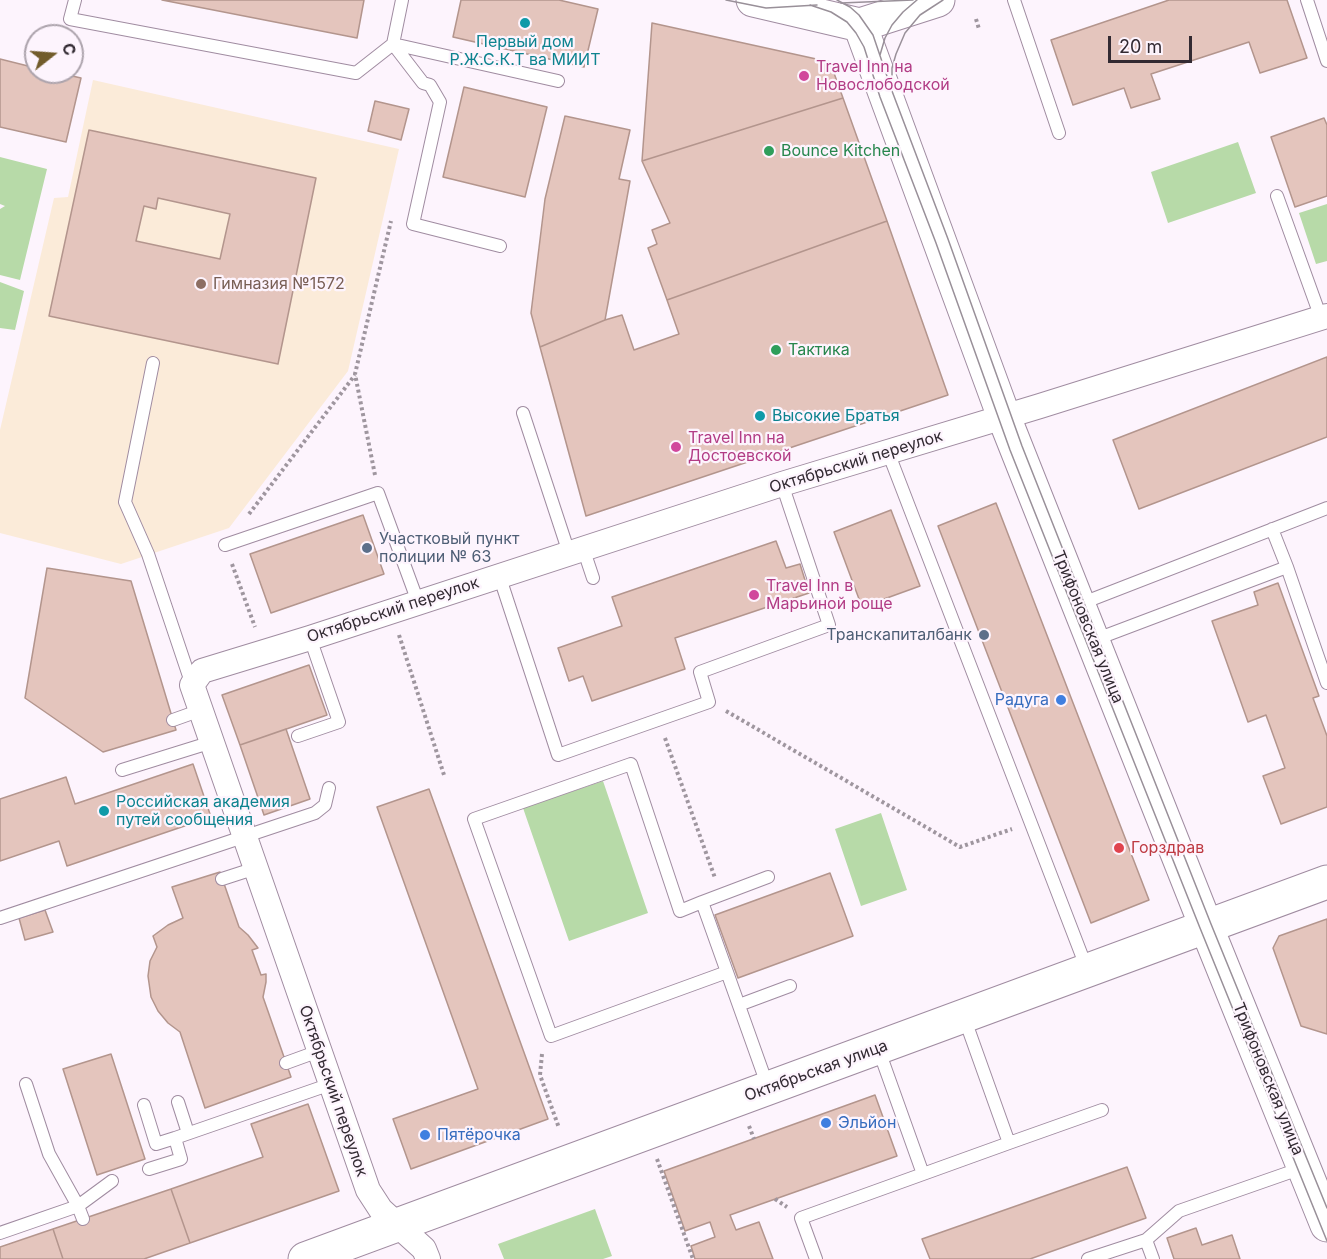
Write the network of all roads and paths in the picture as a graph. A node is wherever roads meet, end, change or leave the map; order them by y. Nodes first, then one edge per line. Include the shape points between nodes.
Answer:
1 (75, 0) edge
2 (402, 0) edge
3 (758, 0) edge
4 (938, 0) edge
5 (1014, 0) edge
6 (1307, 0) edge
7 (976, 19) dead end
8 (860, 25) junction
9 (979, 29) dead end
10 (393, 44) junction
11 (1327, 61) edge
12 (558, 81) dead end
13 (1059, 133) dead end
14 (1277, 196) dead end
15 (393, 211) dead end
16 (500, 246) dead end
17 (1324, 317) edge
18 (153, 363) dead end
19 (355, 374) junction
20 (524, 413) dead end
21 (1004, 417) junction
22 (888, 452) junction
23 (782, 484) junction
24 (378, 493) junction
25 (1327, 508) edge
26 (1272, 529) junction
27 (225, 545) junction
28 (576, 551) junction
29 (1287, 567) junction
30 (499, 575) junction
31 (593, 578) dead end
32 (418, 602) junction
33 (1079, 605) junction
34 (256, 629) dead end
35 (399, 634) dead end
36 (310, 638) junction
37 (1093, 641) junction
38 (1327, 683) edge
39 (192, 685) junction
40 (201, 710) junction
41 (717, 715) dead end
42 (173, 720) dead end
43 (664, 735) dead end
44 (298, 736) dead end
45 (212, 742) junction
46 (122, 770) dead end
47 (444, 775) dead end
48 (329, 788) dead end
49 (1030, 822) junction
50 (244, 836) junction
51 (256, 868) junction
52 (768, 877) dead end
53 (222, 879) dead end
54 (1327, 882) edge
55 (720, 895) junction
56 (702, 902) junction
57 (0, 918) edge
58 (1206, 926) junction
59 (1087, 970) junction
60 (727, 972) junction
61 (790, 986) dead end
62 (739, 1005) junction
63 (964, 1016) junction
64 (878, 1048) junction
65 (320, 1051) junction
66 (543, 1053) dead end
67 (286, 1062) dead end
68 (26, 1084) dead end
69 (330, 1084) junction
70 (768, 1088) junction
71 (178, 1101) dead end
72 (144, 1105) dead end
73 (1102, 1110) dead end
74 (749, 1125) dead end
75 (559, 1128) dead end
76 (188, 1133) junction
77 (175, 1138) junction
78 (754, 1138) dead end
79 (1009, 1143) junction
80 (657, 1158) dead end
81 (1303, 1167) junction
82 (149, 1169) dead end
83 (923, 1174) junction
84 (112, 1181) dead end
85 (78, 1206) junction
86 (83, 1219) dead end
87 (398, 1225) junction
88 (1327, 1225) edge
89 (0, 1233) edge
90 (1146, 1240) junction
91 (304, 1259) edge
92 (428, 1259) edge
93 (693, 1259) edge
94 (816, 1259) edge
95 (1088, 1259) edge
96 (1153, 1259) edge

1 - 10 lane via 70,19 356,73
2 - 10 lane
3 - 8 street
4 - 8 street
5 - 13 lane
6 - 11 lane
7 - 9 path
8 - 21 street, Трифоновская улица
10 - 12 lane
10 - 16 lane via 440,102 413,224
14 - 17 lane
15 - 19 path
17 - 21 street, Октябрьский переулок
18 - 39 lane via 125,502 148,554
19 - 24 path
19 - 27 path
20 - 28 lane
21 - 22 street, Октябрьский переулок
21 - 33 street, Трифоновская улица
22 - 23 street, Октябрьский переулок
22 - 49 lane
23 - 28 street, Октябрьский переулок
23 - 30 lane via 830,625 700,672 709,702 558,755
24 - 27 lane
24 - 32 lane
25 - 26 lane
26 - 29 lane
26 - 33 lane
27 - 34 path
28 - 30 street, Октябрьский переулок
28 - 31 lane
29 - 37 lane
29 - 38 lane
30 - 32 street, Октябрьский переулок
32 - 36 street, Октябрьский переулок
33 - 37 street, Трифоновская улица
35 - 47 path
36 - 39 street, Октябрьский переулок via 202,671
36 - 44 lane via 339,722
37 - 58 street, Трифоновская улица
39 - 40 street, Октябрьский переулок
40 - 42 lane
40 - 45 street, Октябрьский переулок
41 - 49 path via 727,711 960,847
43 - 55 path
45 - 46 lane
45 - 50 street, Октябрьский переулок
48 - 50 lane via 325,805 315,813
49 - 59 lane
50 - 51 street, Октябрьский переулок
50 - 57 lane
51 - 53 lane
51 - 65 street, Октябрьский переулок
52 - 55 lane
54 - 58 street, Октябрьская улица
55 - 56 lane
56 - 60 lane
56 - 60 lane via 680,910 631,764 474,819 551,1035
58 - 59 street, Октябрьская улица
58 - 81 street, Трифоновская улица
59 - 63 street, Октябрьская улица
60 - 62 lane
61 - 62 lane
62 - 70 lane
63 - 64 street, Октябрьская улица
63 - 79 lane
64 - 70 street, Октябрьская улица
64 - 83 lane
65 - 67 lane
65 - 69 street, Октябрьский переулок
66 - 75 path via 540,1075
68 - 85 lane via 49,1154
69 - 76 lane
69 - 87 street, Октябрьский переулок via 368,1190 381,1210
70 - 87 street, Октябрьская улица
71 - 76 lane
72 - 77 lane via 156,1144
73 - 79 lane
74 - 78 path
76 - 77 lane
77 - 82 lane via 181,1159
79 - 83 lane
80 - 93 path
81 - 88 street, Трифоновская улица
81 - 90 lane via 1179,1211
83 - 94 lane via 801,1218
84 - 85 lane
85 - 86 lane
85 - 89 lane
87 - 91 street, Октябрьская улица
87 - 92 street, Октябрьский переулок via 424,1249
90 - 95 lane
90 - 96 lane

